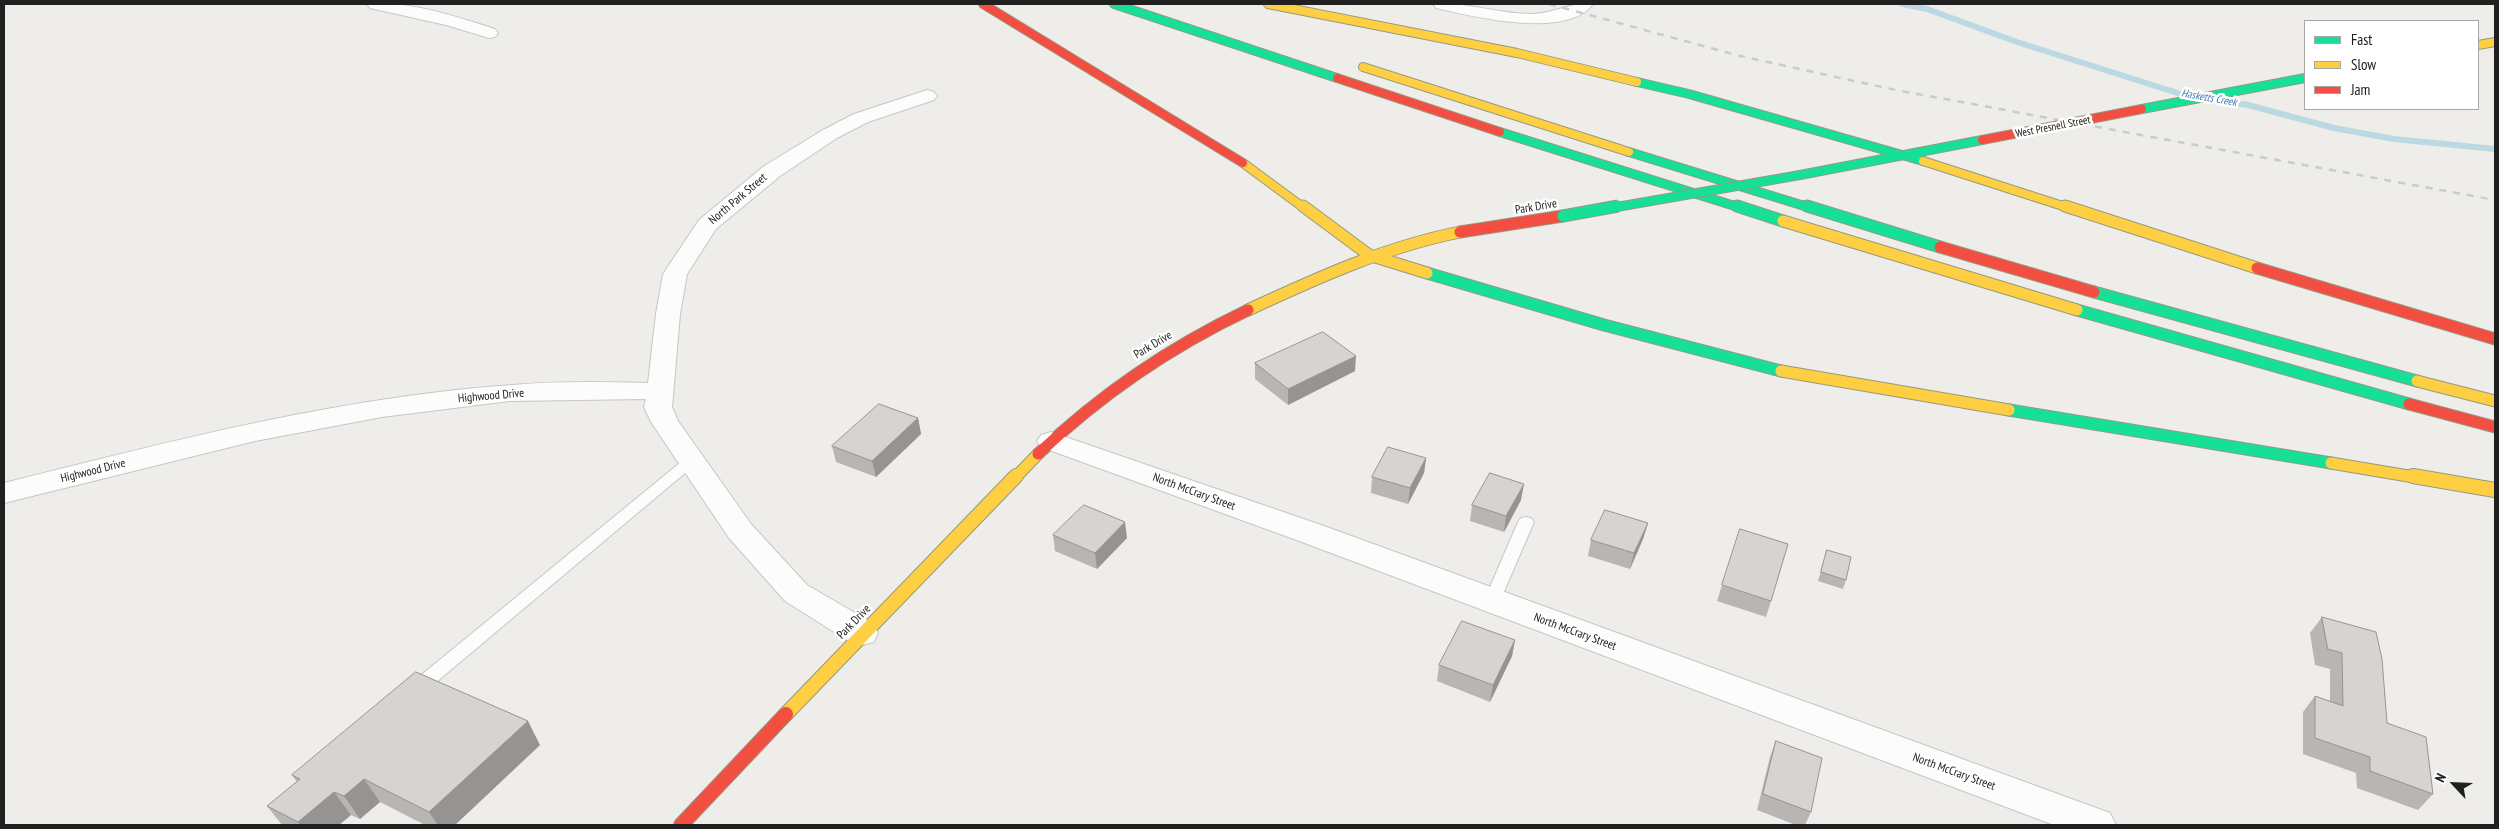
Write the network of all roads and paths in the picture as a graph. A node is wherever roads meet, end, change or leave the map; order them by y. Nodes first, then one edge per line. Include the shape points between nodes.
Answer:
1 (376, 4) edge
2 (983, 4) edge
3 (1114, 4) edge
4 (1268, 4) edge
5 (1442, 4) edge
6 (1584, 4) edge
7 (489, 33) dead end
8 (2495, 42) edge
9 (2479, 45) edge
10 (1350, 63) dead end
11 (2304, 78) edge
12 (927, 96) dead end
13 (1905, 156) junction
14 (1800, 175) joint
15 (1369, 255) junction
16 (2495, 339) edge
17 (661, 391) junction
18 (2495, 402) edge
19 (2495, 427) edge
20 (1051, 441) junction
21 (692, 460) junction
22 (2495, 490) edge
23 (4, 493) edge
24 (1526, 522) dead end
25 (1492, 601) junction
26 (862, 633) junction
27 (407, 698) edge
28 (681, 825) edge
29 (2097, 825) edge

1 - 7 street
2 - 15 main road via 1230,154
3 - 19 main road via 1586,161 2041,302
4 - 13 main road via 1517,53 1679,91
5 - 6 street via 1510,16 1551,19 1573,12
8 - 9 main road
10 - 18 main road via 1684,170 2076,288
11 - 13 main road, West Presnell Street, bridge
12 - 17 street, North Park Street via 861,118 830,134 772,171 707,225 675,274
13 - 14 main road, West Presnell Street
13 - 16 main road via 2252,267
14 - 15 main road, Park Drive, bridge via 1436,236
15 - 20 main road, Park Drive via 1210,327 1133,373
15 - 22 main road via 1554,313 1807,377
17 - 21 street via 658,407
17 - 23 street, Highwood Drive via 512,393 454,399 267,431
20 - 25 street, North McCrary Street
20 - 26 main road, Park Drive
21 - 26 street via 740,531 796,593
21 - 27 lane
24 - 25 lane
25 - 29 street, North McCrary Street
26 - 28 main road, Park Drive

